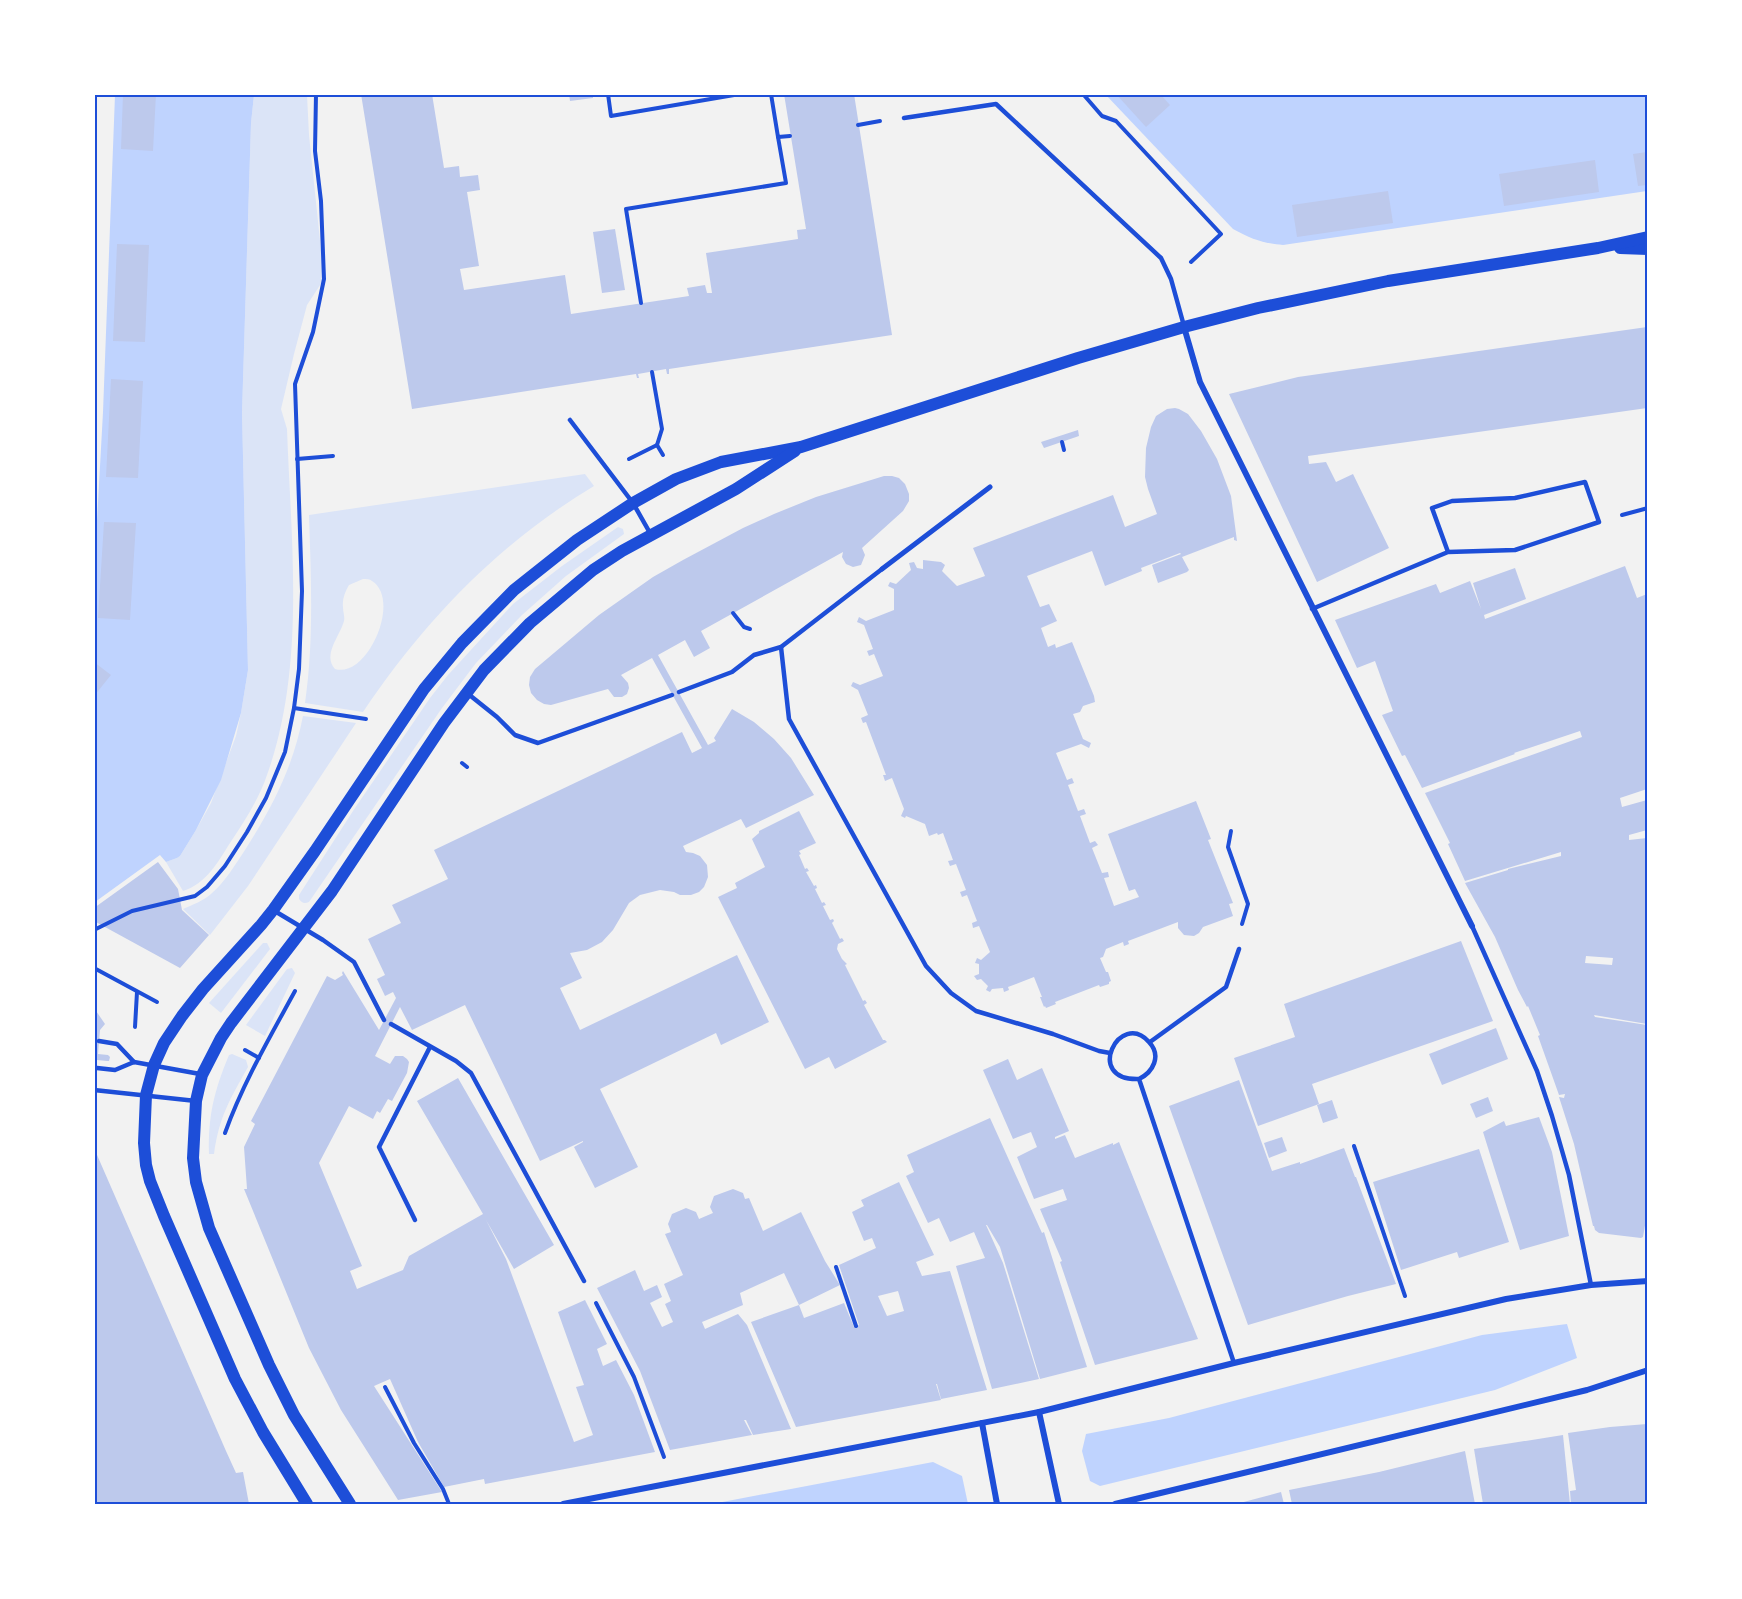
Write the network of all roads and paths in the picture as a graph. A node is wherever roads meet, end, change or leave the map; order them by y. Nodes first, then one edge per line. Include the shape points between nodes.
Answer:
1 (316, 94) edge
2 (608, 94) edge
3 (740, 94) edge
4 (771, 94) edge
5 (1083, 94) edge
6 (904, 118) dead end
7 (790, 136) dead end
8 (778, 137) junction
9 (1647, 237) edge
10 (1598, 248) junction
11 (1647, 249) edge
12 (1171, 279) junction
13 (641, 303) dead end
14 (1184, 327) junction
15 (652, 372) dead end
16 (570, 420) dead end
17 (1062, 442) dead end
18 (657, 444) junction
19 (801, 447) junction
20 (1064, 450) dead end
21 (333, 456) dead end
22 (297, 459) junction
23 (666, 461) dead end
24 (608, 470) junction
25 (990, 487) dead end
26 (633, 502) junction
27 (650, 534) junction
28 (1448, 552) junction
29 (882, 569) joint
30 (1312, 609) junction
31 (782, 647) junction
32 (679, 692) dead end
33 (467, 693) junction
34 (672, 695) dead end
35 (294, 708) junction
36 (366, 719) dead end
37 (462, 763) dead end
38 (467, 767) dead end
39 (1231, 831) dead end
40 (273, 910) junction
41 (1472, 926) joint
42 (303, 928) junction
43 (94, 930) edge
44 (1239, 949) joint
45 (94, 968) edge
46 (182, 1016) junction
47 (384, 1020) dead end
48 (391, 1024) dead end
49 (99, 1041) dead end
50 (1150, 1042) junction
51 (430, 1047) junction
52 (1110, 1053) junction
53 (259, 1058) dead end
54 (134, 1062) junction
55 (154, 1065) junction
56 (97, 1068) dead end
57 (202, 1075) junction
58 (1139, 1079) junction
59 (94, 1090) edge
60 (146, 1095) junction
61 (196, 1101) junction
62 (224, 1137) dead end
63 (1354, 1146) dead end
64 (415, 1220) dead end
65 (836, 1268) dead end
66 (1398, 1274) dead end
67 (584, 1281) joint
68 (1647, 1281) edge
69 (1591, 1285) junction
70 (856, 1326) dead end
71 (1234, 1363) junction
72 (1647, 1370) edge
73 (385, 1387) dead end
74 (1039, 1412) junction
75 (982, 1423) junction
76 (662, 1451) dead end
77 (307, 1504) edge
78 (350, 1504) edge
79 (449, 1504) edge
80 (563, 1504) edge
81 (997, 1504) edge
82 (1059, 1504) edge
83 (1115, 1504) edge

1 - 22 path via 315,151 324,279 313,332 295,384
2 - 3 path via 611,116
4 - 8 path
5 - 12 path via 1102,116 1116,121 1221,234
6 - 12 lane via 996,104 1161,258
7 - 8 path
8 - 13 path via 786,183 626,209
9 - 10 main road
10 - 11 main road
10 - 14 main road via 1388,281
12 - 14 lane
14 - 19 main road
14 - 30 street via 1200,382
15 - 18 path via 662,429
16 - 24 lane
17 - 20 path
18 - 23 path
18 - 24 path
19 - 26 main road via 721,462 676,479
19 - 27 main road via 736,489
21 - 22 path
22 - 35 path via 302,591 300,669
24 - 26 lane
25 - 29 street
26 - 27 lane
26 - 40 main road via 514,590 443,666
27 - 33 main road via 593,570 530,623
28 - 28 lane via 1432,508 1452,501 1515,498 1585,482 1599,522 1515,550
28 - 30 lane
29 - 31 lane
30 - 41 street
31 - 32 lane via 754,655 732,672
31 - 52 lane via 789,719 926,966 951,993 976,1011
33 - 34 lane via 514,735 538,743
33 - 42 main road
35 - 36 path
35 - 43 path via 285,752 266,798 225,866 207,887 195,896 132,911
37 - 38 path
39 - 44 path via 1228,847 1248,904
40 - 42 lane
40 - 46 main road
41 - 69 lane via 1537,1071 1569,1175
42 - 47 lane via 354,962
42 - 57 main road via 231,1023
44 - 50 lane via 1226,987
45 - 46 path
46 - 55 main road
48 - 51 lane
49 - 54 lane via 117,1044
50 - 52 lane via 1132,1033 1114,1043
50 - 58 lane via 1154,1064 1149,1074
51 - 64 lane via 379,1147
51 - 67 lane via 471,1073
52 - 58 lane via 1117,1074 1127,1080
53 - 62 path
54 - 55 lane
54 - 56 lane via 115,1070
55 - 57 lane
55 - 60 main road
57 - 61 main road
58 - 71 lane
59 - 60 lane
60 - 61 lane
60 - 77 main road via 144,1143 153,1190 236,1379
61 - 78 main road via 194,1166 209,1228 289,1405
63 - 66 path
65 - 70 path
67 - 76 path via 634,1377
68 - 69 street
69 - 71 street via 1506,1299
71 - 74 street
72 - 83 street via 1587,1390
73 - 79 path
74 - 75 street
74 - 82 street
75 - 80 street
75 - 81 street

